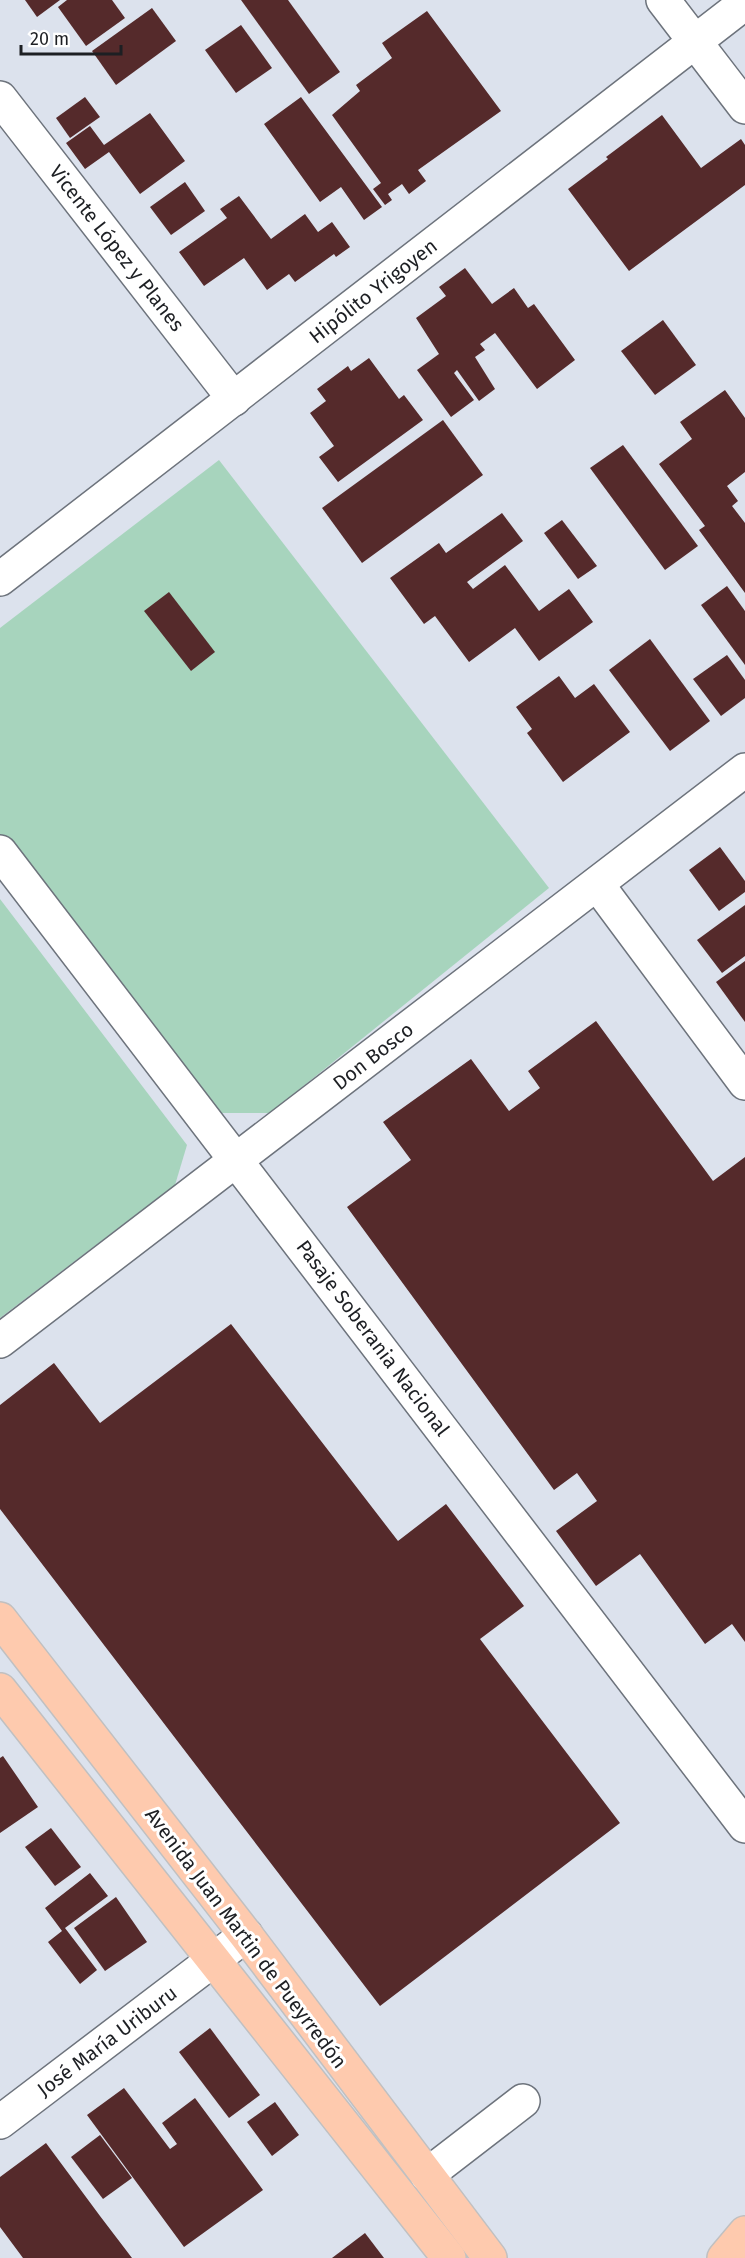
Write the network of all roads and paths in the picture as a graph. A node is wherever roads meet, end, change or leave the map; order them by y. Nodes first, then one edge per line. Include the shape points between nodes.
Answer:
1 (663, 0) edge
2 (745, 3) edge
3 (695, 42) junction
4 (0, 98) edge
5 (745, 107) edge
6 (234, 399) junction
7 (0, 579) edge
8 (745, 770) edge
9 (0, 852) edge
10 (597, 884) junction
11 (745, 1083) edge
12 (237, 1160) junction
13 (0, 1341) edge
14 (0, 1619) edge
15 (0, 1690) edge
16 (745, 1826) edge
17 (246, 1935) junction
18 (215, 1960) junction
19 (523, 2101) dead end
20 (0, 2122) edge
21 (427, 2175) junction
22 (745, 2233) edge
23 (449, 2258) edge
24 (490, 2258) edge
25 (724, 2258) edge

1 - 3 street
2 - 3 street, Hipólito Yrigoyen
3 - 5 street
3 - 6 street, Hipólito Yrigoyen
4 - 6 street, Vicente López y Planes
6 - 7 street, Hipólito Yrigoyen
8 - 10 street, Don Bosco
9 - 12 street, Pasaje Soberania Nacional
10 - 11 street
10 - 12 street, Don Bosco
12 - 13 street, Don Bosco
12 - 16 street, Pasaje Soberania Nacional
14 - 17 main road, Avenida Juan Martin de Pueyrredón
15 - 18 main road, Avenida Juan Martin de Pueyrredón
17 - 18 street, José María Uriburu
17 - 21 main road, Avenida Juan Martin de Pueyrredón
18 - 20 street, José María Uriburu
18 - 23 main road, Avenida Juan Martin de Pueyrredón
19 - 21 street
21 - 24 main road, Avenida Juan Martin de Pueyrredón
22 - 25 main road

